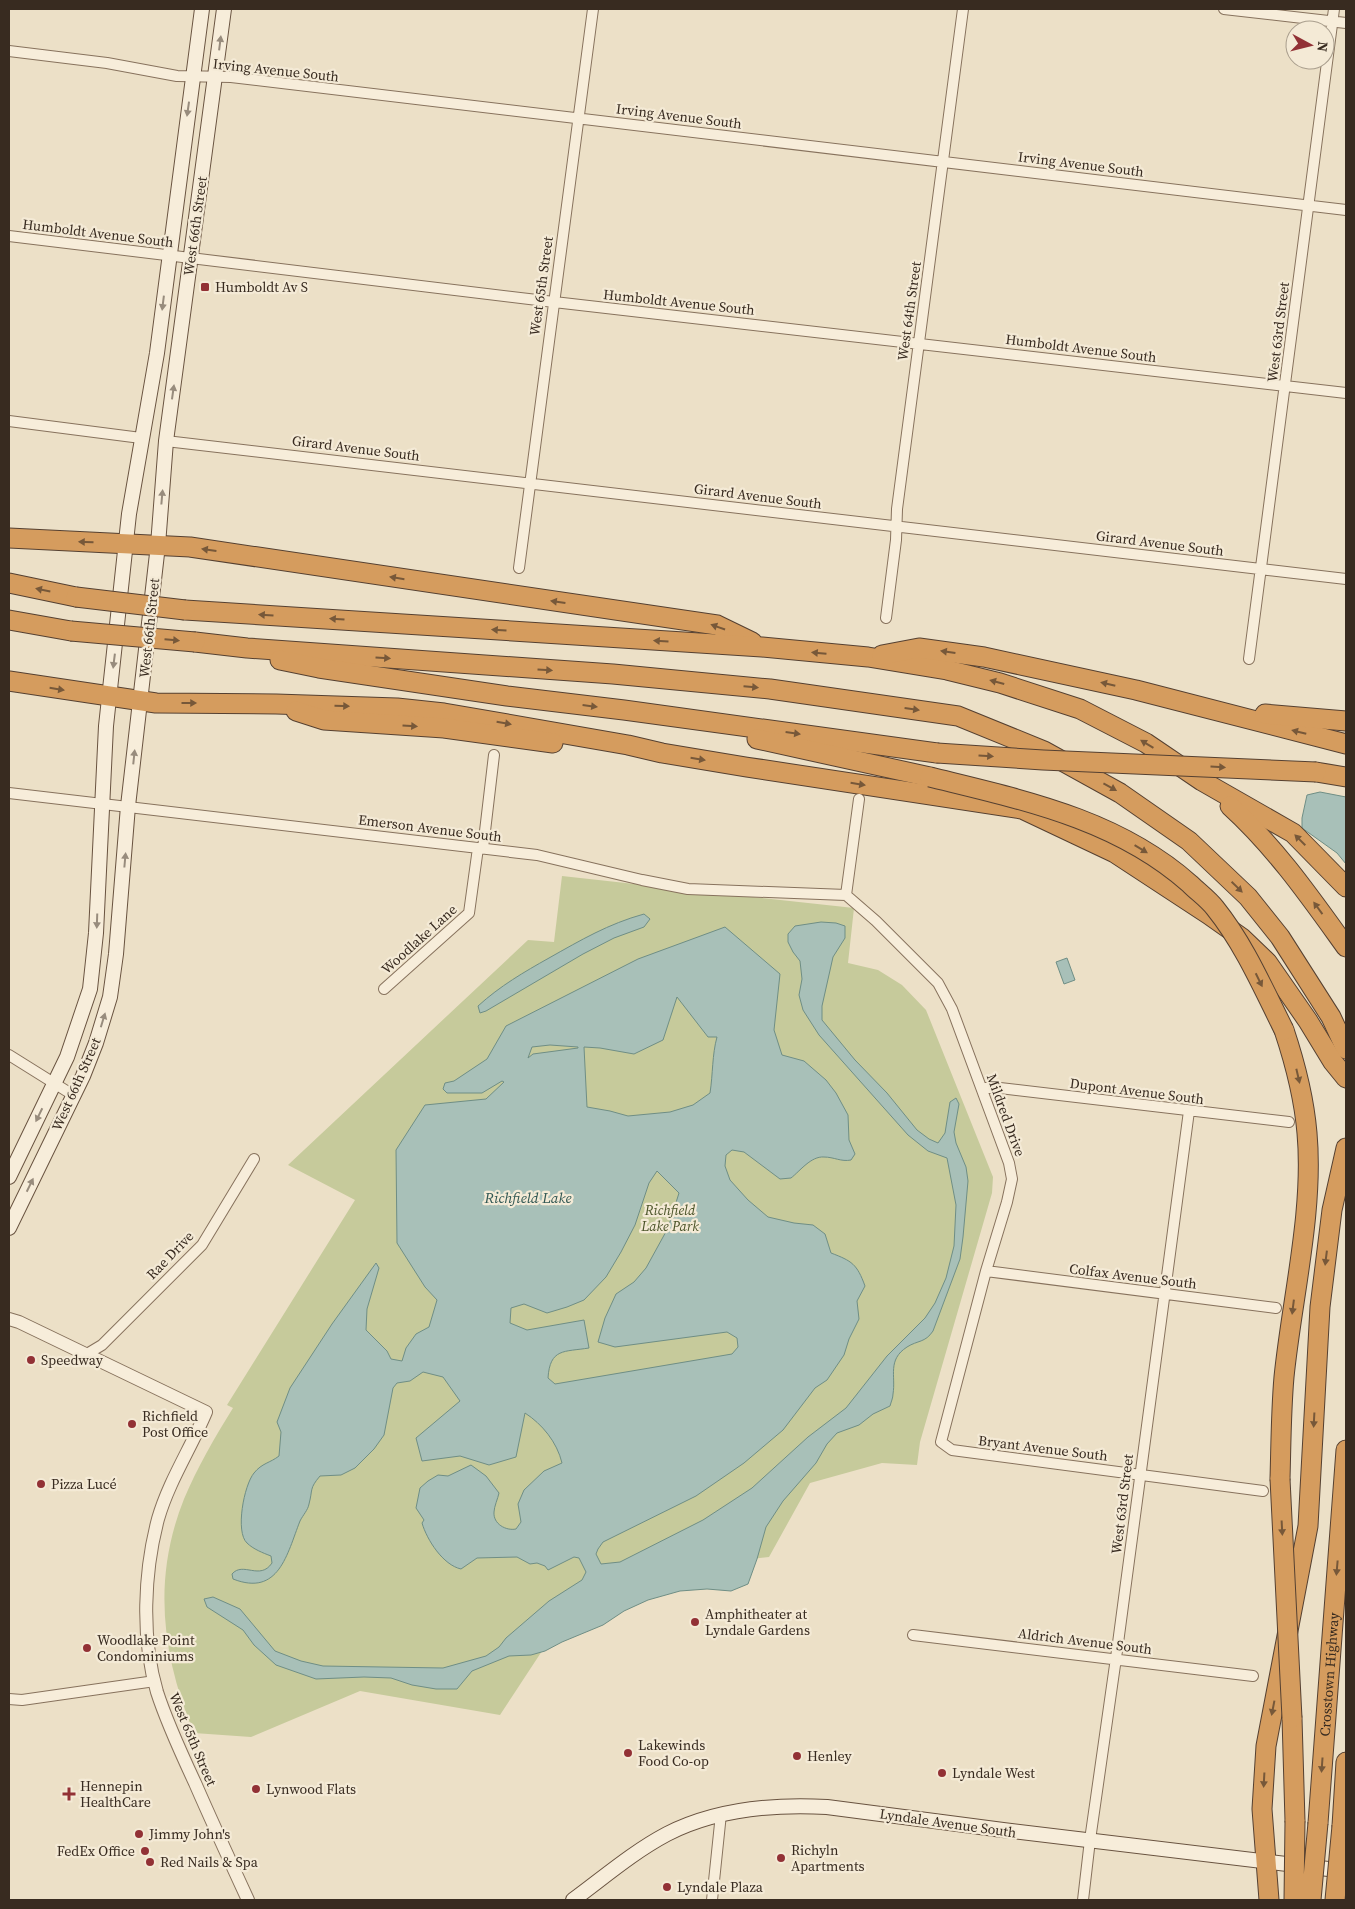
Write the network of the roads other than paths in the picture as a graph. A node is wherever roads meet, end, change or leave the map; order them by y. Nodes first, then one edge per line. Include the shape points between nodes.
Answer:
1 (202, 9) edge
2 (224, 9) edge
3 (593, 9) edge
4 (963, 9) edge
5 (1224, 9) edge
6 (1323, 20) edge
7 (9, 51) edge
8 (1326, 70) edge
9 (193, 76) junction
10 (215, 77) junction
11 (579, 118) junction
12 (943, 161) junction
13 (1308, 205) junction
14 (1346, 210) edge
15 (9, 236) edge
16 (169, 255) junction
17 (190, 258) junction
18 (554, 302) junction
19 (919, 343) junction
20 (1285, 386) junction
21 (1346, 393) edge
22 (9, 421) edge
23 (141, 438) junction
24 (166, 441) junction
25 (531, 483) junction
26 (896, 526) junction
27 (9, 529) edge
28 (9, 538) edge
29 (46, 541) junction
30 (127, 543) junction
31 (158, 545) junction
32 (519, 568) dead end
33 (1260, 569) junction
34 (1346, 579) edge
35 (9, 582) edge
36 (886, 618) dead end
37 (9, 620) edge
38 (762, 647) junction
39 (247, 648) junction
40 (868, 657) junction
41 (1249, 659) dead end
42 (9, 681) edge
43 (1136, 690) junction
44 (109, 697) junction
45 (140, 700) junction
46 (624, 710) junction
47 (1346, 721) edge
48 (1346, 744) edge
49 (494, 755) dead end
50 (1346, 777) edge
51 (1202, 781) junction
52 (9, 793) edge
53 (859, 799) dead end
54 (102, 803) junction
55 (128, 806) junction
56 (480, 848) junction
57 (1346, 887) edge
58 (846, 895) junction
59 (1346, 947) edge
60 (384, 989) dead end
61 (1346, 1049) edge
62 (9, 1054) edge
63 (1346, 1078) edge
64 (54, 1084) junction
65 (982, 1088) junction
66 (73, 1095) junction
67 (1189, 1111) junction
68 (1289, 1122) dead end
69 (1346, 1148) edge
70 (254, 1159) dead end
71 (9, 1177) edge
72 (9, 1228) edge
73 (986, 1272) junction
74 (1164, 1294) junction
75 (1276, 1308) dead end
76 (9, 1319) edge
77 (87, 1354) junction
78 (941, 1442) joint
79 (1346, 1450) edge
80 (1140, 1474) junction
81 (1263, 1491) dead end
82 (913, 1635) dead end
83 (1116, 1658) junction
84 (1253, 1676) dead end
85 (155, 1681) junction
86 (9, 1700) edge
87 (1346, 1762) edge
88 (721, 1814) junction
89 (1090, 1840) junction
90 (1268, 1862) junction
91 (1346, 1871) edge
92 (248, 1900) edge
93 (573, 1900) edge
94 (712, 1900) edge
95 (1083, 1900) edge
96 (1269, 1900) edge
97 (1294, 1900) edge
98 (1311, 1900) edge
99 (1336, 1900) edge

1 - 9 main road, West 66th Street
10 -> 2 main road, West 66th Street
3 - 11 street, West 65th Street
4 - 12 street, West 64th Street
5 - 6 street
7 - 9 street, Irving Avenue South
8 - 13 street, West 63rd Street
9 - 10 street, Irving Avenue South
9 -> 16 main road, West 66th Street
10 - 11 street, Irving Avenue South
10 - 17 main road, West 66th Street
11 - 12 street, Irving Avenue South
11 - 18 street, West 65th Street
12 - 13 street, Irving Avenue South
12 - 19 street, West 64th Street
13 - 14 street, Irving Avenue South
13 - 20 street, West 63rd Street
15 - 16 street, Humboldt Avenue South
16 - 17 street, Humboldt Avenue South
16 -> 23 main road, West 66th Street via 157,352
17 - 18 street, Humboldt Avenue South
24 -> 17 main road, West 66th Street
18 - 19 street, Humboldt Avenue South
18 - 25 street, West 65th Street
19 - 20 street, Humboldt Avenue South
19 - 26 street, West 64th Street
20 - 21 street, Humboldt Avenue South
20 - 33 street, West 63rd Street
22 - 23 street
23 - 30 main road, West 66th Street
24 - 25 street, Girard Avenue South
31 -> 24 main road, West 66th Street
25 - 26 street, Girard Avenue South
25 - 32 street, West 65th Street
26 - 33 street, Girard Avenue South
26 - 36 street, West 64th Street
27 - 29 highway
28 - 29 highway
30 -> 29 highway
30 - 31 highway
30 -> 44 main road, West 66th Street
38 -> 31 highway via 717,625 304,563
31 - 45 main road, West 66th Street
33 - 34 street, Girard Avenue South
33 - 41 street, West 63rd Street
38 -> 35 highway, bridge via 185,610 76,597
37 -> 39 highway, bridge via 71,631
40 -> 38 highway
39 -> 46 highway via 288,662 312,666
39 -> 61 highway via 613,674 770,689 958,716 1044,751 1120,793 1189,841 1248,897 1280,937 1331,1017
43 -> 40 highway via 984,657 919,648
51 -> 40 highway via 1146,743 1080,709 948,670
42 -> 44 highway
43 - 47 highway via 1254,712
48 -> 43 highway
44 - 45 highway
44 - 54 main road, West 66th Street
55 -> 45 main road, West 66th Street
45 -> 63 highway via 156,703 276,704 324,720 444,728 662,754 1022,809 1115,853 1242,938 1267,962
46 -> 50 highway, bridge via 937,753 1316,772
46 -> 97 highway, bridge via 930,777 1035,803 1110,830 1169,866 1214,906 1247,954 1284,1030 1295,1063 1303,1100 1308,1168 1284,1378 1280,1479 1292,1718
49 - 56 street
57 -> 51 highway via 1293,833
59 -> 51 highway via 1288,867 1253,827
52 - 54 street, Emerson Avenue South
53 - 58 street
54 - 55 street, Emerson Avenue South
54 -> 64 main road, West 66th Street via 90,989 74,1039
55 - 56 street, Emerson Avenue South
66 -> 55 main road, West 66th Street via 96,1043 110,997
56 - 58 street, Emerson Avenue South via 537,856 688,889
56 - 60 street, Woodlake Lane via 469,913
58 - 65 street, Mildred Drive via 938,983 952,1009
62 - 64 street
64 - 66 street
64 -> 71 main road, West 66th Street
65 - 67 street, Dupont Avenue South
65 - 73 street, Mildred Drive via 1012,1179
72 -> 66 main road, West 66th Street
67 - 68 street, Dupont Avenue South
67 - 74 street, West 63rd Street
69 -> 90 highway via 1332,1210 1320,1307 1308,1526 1266,1746 1262,1809
70 - 77 street, Rae Drive via 202,1245 102,1344
73 - 74 street, Colfax Avenue South
73 - 78 street, Mildred Drive
74 - 75 street, Colfax Avenue South
74 - 80 street, West 63rd Street
76 - 77 street
77 - 85 street, West 65th Street via 206,1412 165,1499 152,1549 146,1615
78 - 80 street, Bryant Avenue South via 952,1450
79 -> 98 highway, Crosstown Highway, bridge
80 - 81 street, Bryant Avenue South
80 - 83 street, West 63rd Street
82 - 83 street, Aldrich Avenue South
83 - 84 street, Aldrich Avenue South
83 - 89 street, West 63rd Street
85 - 86 street
85 - 92 street, West 65th Street via 170,1729
87 - 99 highway, bridge
88 - 89 main road, Lyndale Avenue South via 765,1807 827,1807
88 - 93 main road, Lyndale Avenue South via 667,1834
88 - 94 street
89 - 90 main road, Lyndale Avenue South
89 - 95 street, West 63rd Street
90 - 91 main road, Lyndale Avenue South
90 - 96 highway

